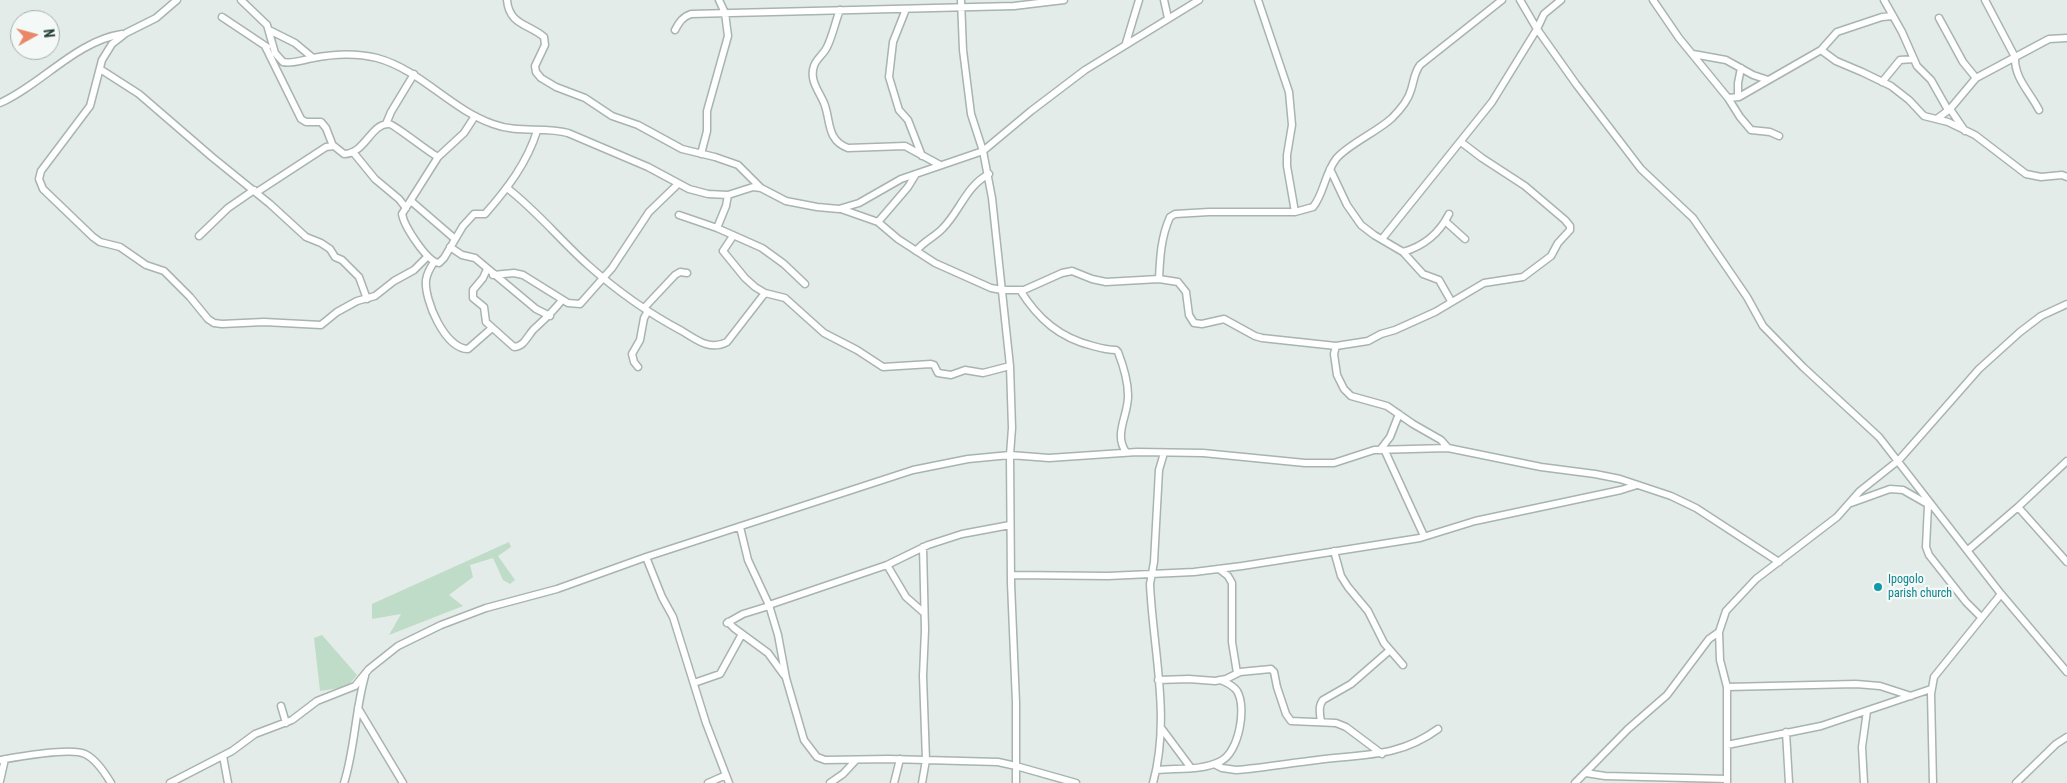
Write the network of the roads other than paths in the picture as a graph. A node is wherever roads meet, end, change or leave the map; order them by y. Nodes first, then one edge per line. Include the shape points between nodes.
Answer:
1 (177, 0) edge
2 (241, 0) edge
3 (507, 0) edge
4 (719, 0) edge
5 (1064, 0) edge
6 (1139, 0) edge
7 (1164, 0) edge
8 (1200, 0) edge
9 (1258, 0) edge
10 (1502, 0) edge
11 (1520, 0) edge
12 (1561, 0) edge
13 (1653, 0) edge
14 (1884, 0) edge
15 (1985, 0) edge
16 (961, 3) edge
17 (906, 8) junction
18 (840, 10) junction
19 (724, 13) junction
20 (1893, 16) junction
21 (222, 17) dead end
22 (1168, 18) junction
23 (1939, 18) dead end
24 (1538, 29) junction
25 (269, 30) junction
26 (675, 30) dead end
27 (126, 33) junction
28 (2067, 38) edge
29 (1126, 43) junction
30 (264, 46) junction
31 (1821, 50) junction
32 (275, 51) junction
33 (1693, 54) junction
34 (2015, 57) junction
35 (313, 58) junction
36 (1914, 59) junction
37 (100, 68) junction
38 (1741, 68) junction
39 (414, 74) junction
40 (1976, 78) junction
41 (1768, 80) junction
42 (1882, 82) junction
43 (1738, 97) junction
44 (1728, 98) junction
45 (0, 103) edge
46 (1949, 110) junction
47 (2039, 110) dead end
48 (476, 116) junction
49 (1938, 118) junction
50 (386, 124) junction
51 (537, 131) junction
52 (1965, 131) junction
53 (1779, 136) dead end
54 (1461, 142) junction
55 (333, 146) junction
56 (983, 151) junction
57 (353, 152) junction
58 (701, 154) junction
59 (922, 156) junction
60 (438, 157) junction
61 (940, 165) junction
62 (1330, 169) junction
63 (916, 174) junction
64 (989, 174) junction
65 (2067, 177) edge
66 (678, 184) junction
67 (507, 188) junction
68 (760, 188) junction
69 (255, 191) junction
70 (728, 195) junction
71 (411, 201) junction
72 (406, 208) junction
73 (839, 209) junction
74 (1295, 212) junction
75 (1448, 214) dead end
76 (679, 215) dead end
77 (1445, 221) junction
78 (878, 222) junction
79 (717, 228) junction
80 (199, 236) dead end
81 (733, 236) junction
82 (455, 239) junction
83 (1382, 239) junction
84 (1464, 239) dead end
85 (450, 246) junction
86 (916, 251) junction
87 (1403, 252) junction
88 (427, 257) junction
89 (434, 262) junction
90 (487, 269) junction
91 (687, 272) dead end
92 (493, 275) junction
93 (604, 277) junction
94 (1159, 280) junction
95 (805, 284) dead end
96 (1002, 290) junction
97 (1020, 290) junction
98 (765, 293) junction
99 (367, 299) junction
100 (562, 300) junction
101 (1451, 301) junction
102 (2067, 304) edge
103 (646, 310) junction
104 (550, 316) junction
105 (492, 328) junction
106 (1336, 346) junction
107 (1010, 366) junction
108 (638, 367) dead end
109 (1399, 414) junction
110 (1448, 448) junction
111 (1382, 450) junction
112 (1126, 452) junction
113 (1164, 453) junction
114 (1010, 455) junction
115 (1899, 460) junction
116 (2067, 461) edge
117 (1637, 485) junction
118 (1848, 505) junction
119 (1930, 506) junction
120 (2018, 508) junction
121 (1010, 525) junction
122 (740, 527) junction
123 (1424, 536) junction
124 (923, 547) junction
125 (1968, 550) junction
126 (1334, 551) junction
127 (646, 557) junction
128 (2067, 561) edge
129 (1779, 562) junction
130 (887, 565) junction
131 (1219, 569) junction
132 (1152, 573) junction
133 (1011, 575) junction
134 (2001, 594) junction
135 (769, 606) junction
136 (924, 612) junction
137 (1982, 617) junction
138 (1719, 632) junction
139 (742, 634) junction
140 (1390, 650) junction
141 (1403, 665) dead end
142 (2067, 672) edge
143 (1237, 673) junction
144 (365, 675) junction
145 (786, 678) junction
146 (1158, 680) junction
147 (1221, 680) junction
148 (694, 683) junction
149 (1727, 687) junction
150 (1932, 689) junction
151 (1911, 696) junction
152 (281, 706) dead end
153 (358, 708) junction
154 (1867, 710) junction
155 (286, 722) junction
156 (1321, 722) junction
157 (1162, 729) junction
158 (1438, 729) dead end
159 (1786, 732) junction
160 (2067, 737) edge
161 (1728, 745) junction
162 (1382, 754) junction
163 (223, 756) junction
164 (900, 759) junction
165 (2, 760) edge
166 (856, 760) junction
167 (926, 760) junction
168 (1214, 764) junction
169 (1016, 766) junction
170 (1191, 768) junction
171 (1157, 770) junction
172 (1586, 773) junction
173 (726, 775) junction
174 (1605, 779) edge
175 (2024, 780) edge
176 (0, 781) edge
177 (1727, 781) edge
178 (111, 783) edge
179 (170, 783) edge
180 (228, 783) edge
181 (344, 783) edge
182 (403, 783) edge
183 (708, 783) edge
184 (729, 783) edge
185 (830, 783) edge
186 (894, 783) edge
187 (922, 783) edge
188 (1016, 783) edge
189 (1076, 783) edge
190 (1153, 783) edge
191 (1575, 783) edge
192 (1789, 783) edge
193 (1864, 783) edge
194 (1933, 783) edge
195 (2016, 783) edge

1 - 27 street via 156,18
2 - 25 street
3 - 58 street via 515,20 544,37 545,44 535,66 541,78 585,98 612,116 638,125 682,149
4 - 19 street
5 - 16 street via 1014,6
6 - 29 street
7 - 22 street
8 - 22 street
9 - 74 street via 1292,107 1286,155
10 - 62 street via 1420,65 1404,104 1392,118 1339,155
11 - 24 street
12 - 24 street via 1544,14
13 - 33 street
14 - 20 street
15 - 34 street
16 - 17 street
16 - 56 street via 971,114
17 - 18 street
17 - 59 street via 893,42 889,77 899,110 908,120
18 - 19 street
18 - 59 street via 827,47 813,70 815,88 824,103 831,133 848,148 898,145
19 - 26 street via 686,16
19 - 58 street via 728,36 707,111 707,132
20 - 31 street via 1838,32
20 - 36 street
21 - 30 street
22 - 29 street
23 - 40 street via 1963,62
24 - 54 street via 1501,89
24 - 115 street via 1641,169 1693,218 1763,326
25 - 32 street
25 - 35 street via 295,43
27 - 37 street via 112,44
27 - 45 street via 89,46
28 - 34 street via 2049,39
29 - 56 street via 1064,85
30 - 32 street
30 - 55 street via 301,119 321,122
31 - 41 street
31 - 42 street via 1836,61
32 - 35 street via 279,59 287,63
33 - 38 street via 1726,60
33 - 44 street
34 - 40 street
34 - 47 street via 2014,66 2019,79
35 - 39 street via 364,56
36 - 42 street via 1900,60
36 - 46 street
37 - 69 street via 139,94
37 - 99 street via 90,106 39,178 43,188 93,237 120,247 146,265 164,271 216,324 264,322 318,326 337,312
38 - 41 street
38 - 43 street
39 - 48 street
39 - 50 street
40 - 46 street
41 - 43 street
42 - 49 street via 1924,116
43 - 44 street
44 - 53 street via 1751,130
46 - 49 street
46 - 52 street
48 - 51 street via 504,128
48 - 60 street via 464,133
49 - 52 street
50 - 57 street
50 - 60 street via 393,125
51 - 66 street via 568,133 648,167
51 - 67 street via 526,161
52 - 65 street via 2026,174
54 - 83 street
54 - 101 street via 1525,186 1570,226 1570,230 1550,256 1523,277 1484,283
55 - 57 street via 344,154
55 - 69 street via 326,147
56 - 61 street
56 - 64 street
57 - 72 street via 375,180
58 - 68 street via 738,165
59 - 61 street
60 - 71 street
61 - 63 street
62 - 74 street via 1316,203 1307,210
62 - 83 street via 1353,214 1367,230
63 - 73 street
63 - 78 street
64 - 86 street via 979,179 944,227
64 - 96 street
66 - 70 street via 708,194
66 - 93 street via 649,212
67 - 82 street via 484,214 474,214 467,220
67 - 93 street
68 - 70 street
68 - 73 street via 786,201
69 - 80 street via 228,208
69 - 99 street via 306,238 319,242 342,260 357,275
70 - 79 street
71 - 72 street
71 - 82 street
72 - 88 street via 402,217
73 - 78 street
74 - 94 street via 1175,214 1164,229
75 - 77 street
76 - 79 street
77 - 84 street
77 - 87 street via 1431,238
78 - 86 street
79 - 81 street
81 - 95 street via 771,254
81 - 98 street via 723,252 745,278
82 - 85 street
83 - 87 street
85 - 89 street via 441,261
85 - 90 street via 467,257 473,257
86 - 96 street via 948,270
87 - 101 street via 1423,274 1439,280
88 - 89 street
88 - 99 street via 414,270
89 - 105 street via 427,275 428,297 435,316 451,341 460,348 468,349
90 - 92 street
90 - 105 street via 472,295 484,307 486,321
91 - 103 street via 674,275
92 - 100 street via 523,276
92 - 104 street
93 - 100 street via 580,304 571,305
93 - 103 street
94 - 97 street via 1106,282 1068,271
94 - 106 street via 1178,282 1184,288 1189,315 1194,322 1202,324 1224,319 1255,336
96 - 97 street
96 - 107 street
97 - 112 street via 1052,329 1075,342 1118,352 1128,393 1121,429
98 - 103 street via 721,346 710,346
98 - 107 street via 785,298 824,333 884,367 931,364 938,373 946,375 965,370 983,373
100 - 104 street
101 - 106 street via 1395,330 1368,340
102 - 115 street via 2041,316 1979,369
103 - 108 street via 640,340 632,354
104 - 105 street via 534,328 518,347 512,347
106 - 109 street via 1335,368 1344,389 1351,396 1385,404
107 - 114 street
109 - 110 street
109 - 111 street
110 - 111 street
110 - 117 street via 1541,467 1595,474
111 - 113 street via 1334,463
111 - 123 street
112 - 113 street
112 - 114 street via 1049,458
113 - 132 street via 1159,470
114 - 121 street
114 - 122 street via 913,470
115 - 118 street via 1860,491
115 - 119 street
116 - 120 street
117 - 123 street via 1475,521
117 - 129 street via 1682,500
118 - 119 street via 1890,489 1903,490
118 - 129 street
119 - 125 street
119 - 137 street via 1926,547 1929,555
120 - 125 street
120 - 128 street
121 - 124 street via 962,534
121 - 133 street
122 - 127 street
122 - 135 street via 751,566
123 - 126 street
124 - 130 street
124 - 136 street
125 - 134 street
126 - 131 street
126 - 140 street via 1341,576 1368,611
127 - 144 street via 440,625 398,646
127 - 148 street via 673,616
129 - 138 street via 1756,579 1726,611
130 - 135 street
130 - 136 street via 906,596
131 - 132 street
131 - 143 street via 1232,583 1232,642
132 - 133 street
132 - 146 street via 1151,609
133 - 169 street
134 - 137 street
134 - 142 street
135 - 139 street via 742,614 727,623
135 - 145 street
136 - 167 street
137 - 150 street via 1938,671
138 - 149 street via 1720,660
138 - 172 street via 1709,639 1667,695
139 - 145 street via 768,653
139 - 148 street via 720,674
140 - 141 street
140 - 156 street via 1351,684 1320,704
143 - 147 street
143 - 156 street via 1272,670 1291,721
144 - 153 street
144 - 155 street via 355,686 317,702
145 - 166 street via 804,740 813,752 825,760
146 - 147 street
146 - 157 street
147 - 168 street via 1231,684 1238,693 1241,713 1233,749
148 - 173 street
149 - 151 street via 1864,685 1880,686
149 - 161 street
150 - 151 street
150 - 194 street
151 - 154 street
152 - 155 street
153 - 181 street
153 - 182 street
154 - 159 street via 1822,726
154 - 193 street via 1862,747
155 - 163 street via 255,734
156 - 162 street via 1346,727
157 - 170 street
157 - 171 street
158 - 162 street via 1425,738
159 - 161 street
159 - 192 street
160 - 175 street via 2056,744
161 - 177 street
162 - 168 street via 1236,770
163 - 179 street
163 - 180 street
164 - 166 street
164 - 167 street
164 - 186 street
165 - 176 street
165 - 178 street via 43,753 82,752 92,759
166 - 185 street
167 - 169 street via 998,762
167 - 187 street
168 - 170 street
169 - 188 street
169 - 189 street
170 - 171 street
171 - 190 street
172 - 174 street
172 - 191 street
173 - 183 street
173 - 184 street
174 - 177 street
175 - 195 street

